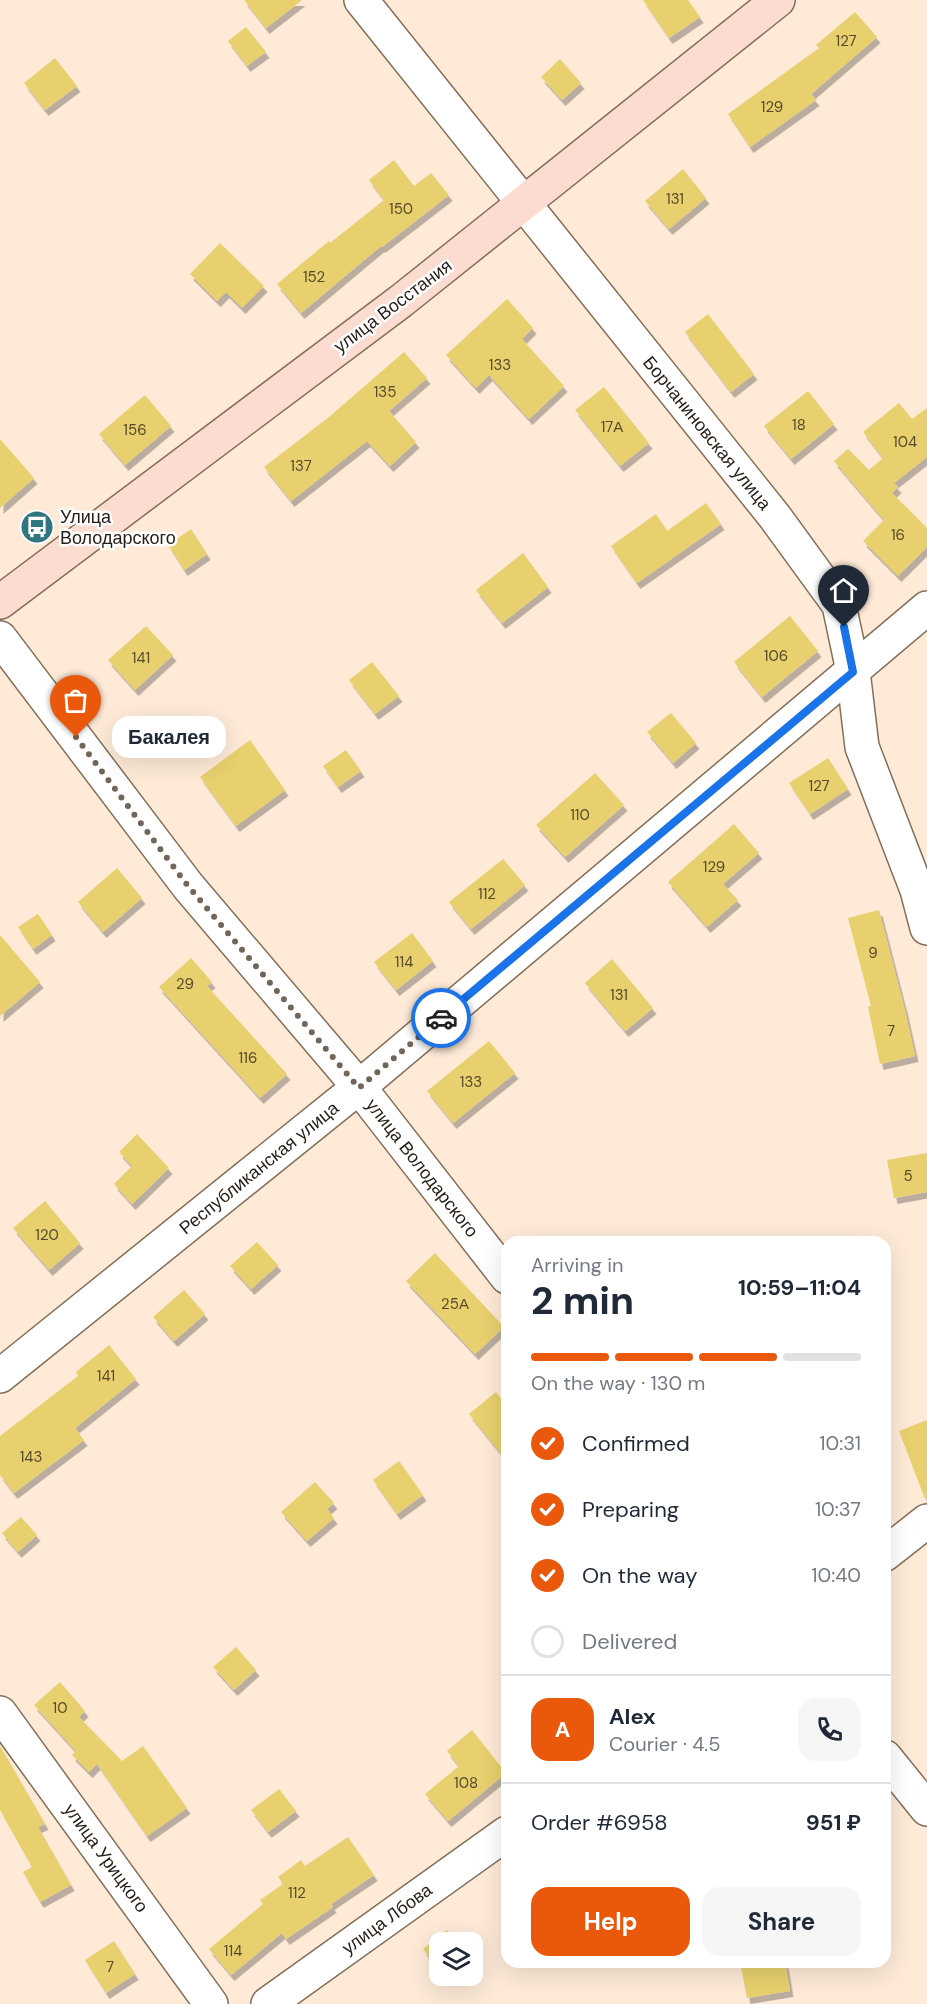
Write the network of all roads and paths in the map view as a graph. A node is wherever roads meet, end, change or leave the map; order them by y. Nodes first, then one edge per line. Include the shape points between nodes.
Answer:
1 (361, 0) edge
2 (778, 0) edge
3 (524, 203) junction
4 (0, 602) edge
5 (927, 608) edge
6 (0, 638) edge
7 (853, 672) junction
8 (927, 928) edge
9 (359, 1088) junction
10 (501, 1269) edge
11 (0, 1376) edge
12 (927, 1521) edge
13 (891, 1549) edge
14 (0, 1713) edge
15 (891, 1764) edge
16 (927, 1809) edge
17 (501, 1837) edge
18 (211, 2004) edge
19 (268, 2004) edge

1 - 3 street, Борчаниновская улица
2 - 3 street, улица Восстания
3 - 4 street, улица Восстания via 401,301
3 - 7 street, Борчаниновская улица via 774,517 839,605
5 - 7 street, Республиканская улица
6 - 9 street, улица Володарского via 188,886
7 - 8 street, Борчаниновская улица via 862,747 917,890
7 - 9 street, Республиканская улица
9 - 10 street, улица Володарского
9 - 11 street, Республиканская улица
12 - 13 street
14 - 18 street, улица Урицкого
15 - 16 street
17 - 19 street, улица Лбова

